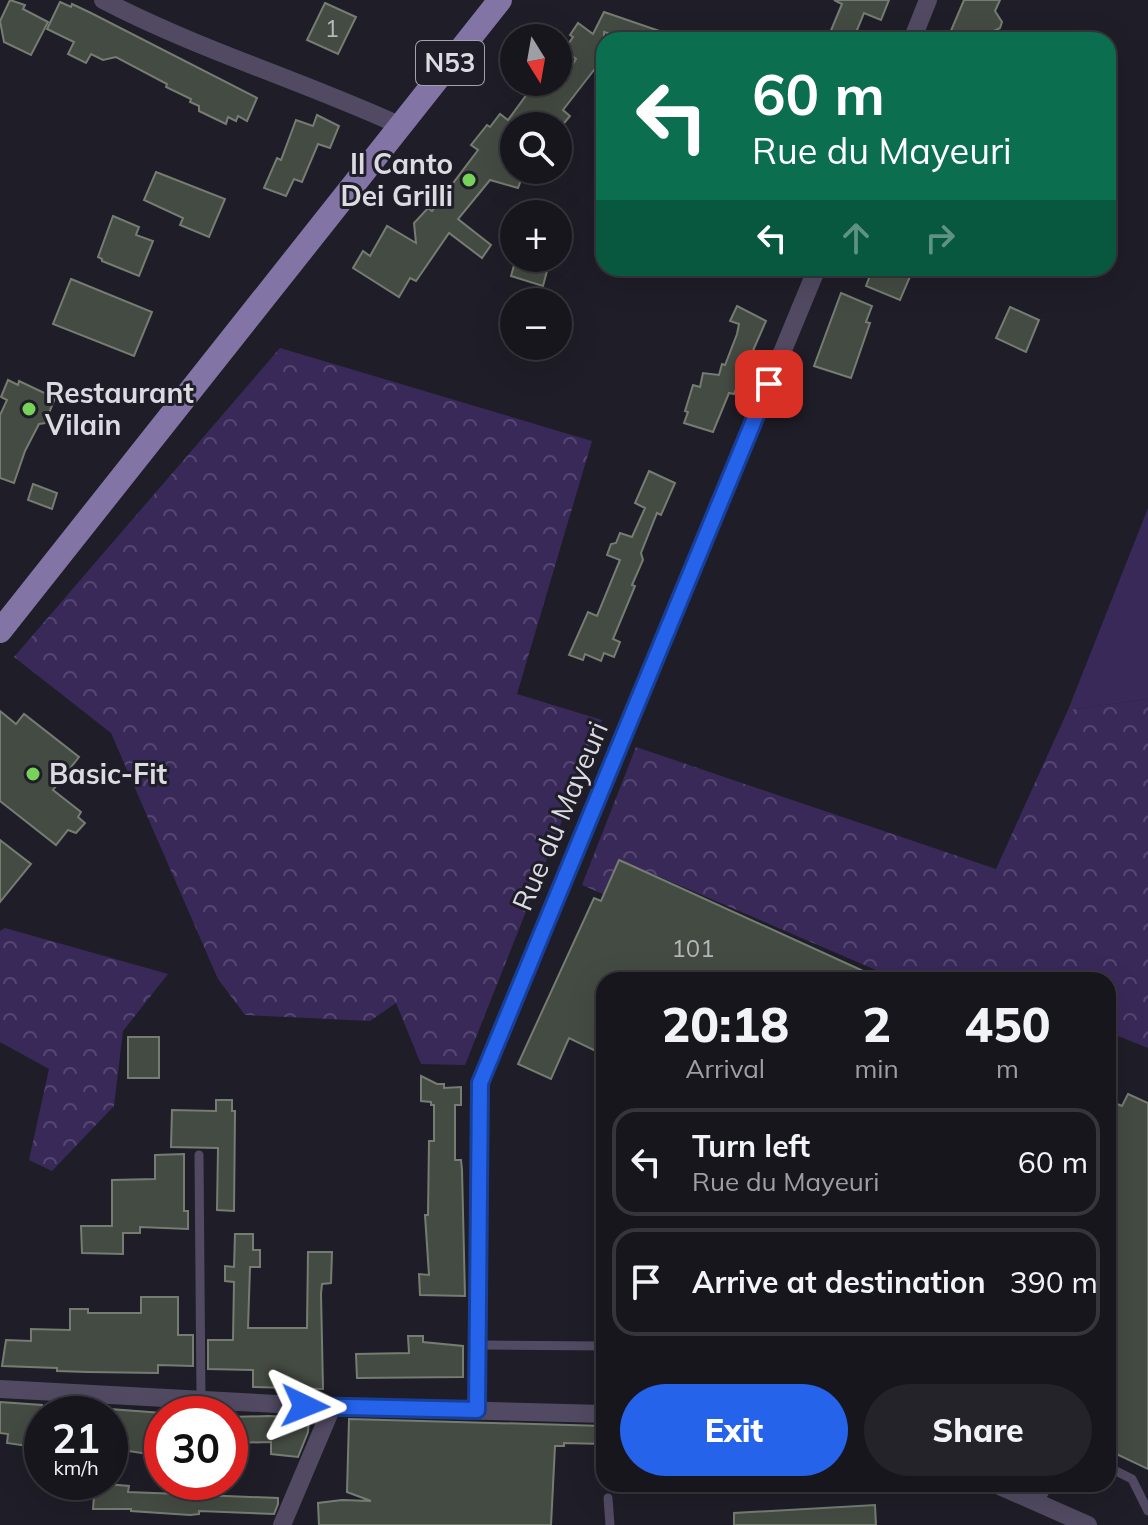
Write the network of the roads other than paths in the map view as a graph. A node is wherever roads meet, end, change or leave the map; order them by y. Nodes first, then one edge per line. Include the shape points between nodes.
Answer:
1 (103, 0) edge
2 (500, 0) edge
3 (928, 0) edge
4 (915, 32) edge
5 (401, 126) junction
6 (814, 276) edge
7 (0, 631) edge
8 (199, 1155) dead end
9 (480, 1345) junction
10 (596, 1346) edge
11 (0, 1389) edge
12 (201, 1396) edge
13 (144, 1397) edge
14 (248, 1403) edge
15 (332, 1407) junction
16 (477, 1410) junction
17 (596, 1414) edge
18 (1116, 1471) edge
19 (1014, 1492) edge
20 (1045, 1492) edge
21 (608, 1498) dead end
22 (1038, 1502) junction
23 (1148, 1511) edge
24 (282, 1525) edge
25 (610, 1525) edge
26 (1088, 1525) edge

1 - 5 street via 154,27
2 - 5 main road, N53
3 - 4 street
5 - 7 main road, N53
6 - 9 street, Rue du Mayeuri via 480,1083
8 - 12 lane
9 - 10 lane
9 - 16 street, Rue du Mayeuri
11 - 13 street
14 - 15 street
15 - 16 street
15 - 24 street
16 - 17 street
18 - 23 lane via 1132,1479
19 - 22 street
20 - 22 lane
21 - 25 lane
22 - 26 street

